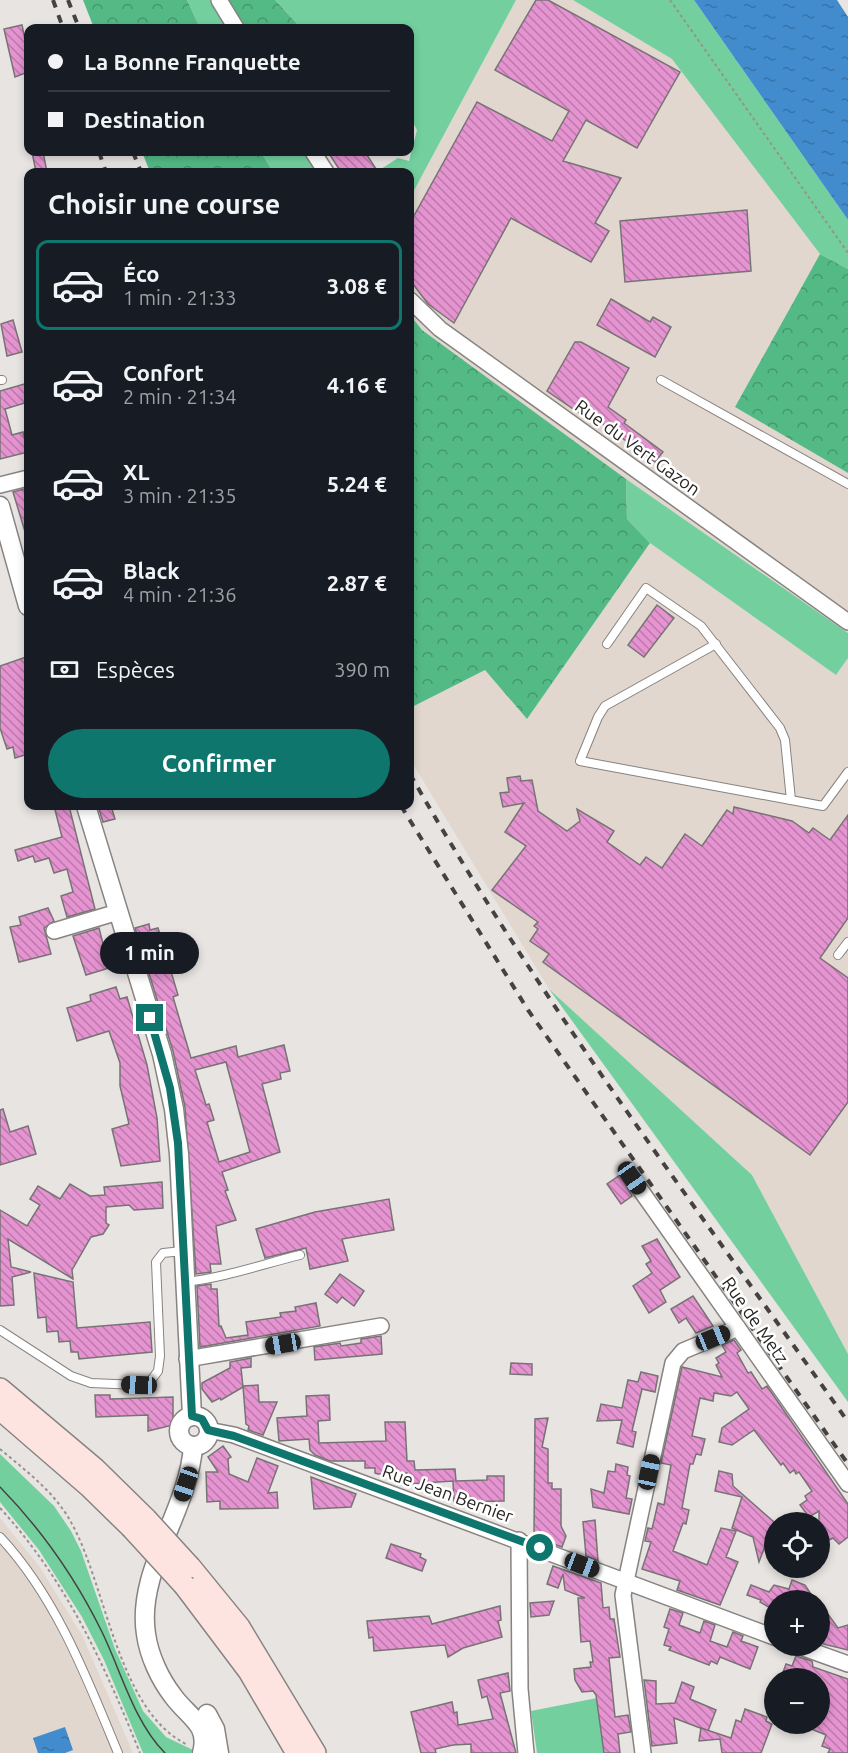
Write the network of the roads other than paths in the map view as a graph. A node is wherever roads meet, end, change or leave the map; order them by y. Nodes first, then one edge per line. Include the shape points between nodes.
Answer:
1 (219, 0) edge
2 (234, 24) edge
3 (414, 304) edge
4 (661, 380) dead end
5 (24, 479) edge
6 (848, 484) edge
7 (0, 485) edge
8 (0, 506) edge
9 (5, 546) edge
10 (24, 596) edge
11 (848, 621) edge
12 (607, 644) dead end
13 (716, 644) junction
14 (848, 772) edge
15 (791, 800) junction
16 (87, 810) edge
17 (118, 912) junction
18 (54, 932) dead end
19 (848, 942) edge
20 (838, 955) dead end
21 (632, 1178) dead end
22 (183, 1251) junction
23 (300, 1256) dead end
24 (184, 1282) junction
25 (381, 1326) dead end
26 (738, 1328) junction
27 (0, 1330) edge
28 (187, 1359) junction
29 (0, 1389) edge
30 (0, 1409) edge
31 (192, 1416) junction
32 (208, 1430) junction
33 (193, 1446) junction
34 (848, 1484) edge
35 (139, 1523) junction
36 (0, 1537) edge
37 (519, 1540) junction
38 (187, 1576) junction
39 (625, 1581) junction
40 (764, 1632) edge
41 (826, 1656) edge
42 (848, 1664) edge
43 (160, 1674) junction
44 (295, 1749) edge
45 (197, 1750) edge
46 (118, 1753) edge
47 (219, 1753) edge
48 (315, 1753) edge
49 (526, 1753) edge
50 (643, 1753) edge

1 - 2 street
3 - 11 street, Rue du Vert Gazon via 440,329
4 - 6 lane
5 - 7 street
8 - 9 street
9 - 10 street
12 - 13 lane via 646,588 696,622
13 - 15 lane via 780,728 785,740
13 - 15 lane via 605,706 580,761
14 - 15 lane via 823,806
16 - 17 street
17 - 18 street
17 - 22 street via 170,1088 178,1143
19 - 20 lane
21 - 26 street, Rue de Metz
22 - 24 street
22 - 27 lane via 163,1253 156,1262 160,1362 149,1383 77,1379
23 - 24 lane via 231,1271 213,1279
24 - 28 street
25 - 28 street
26 - 34 street, Rue de Metz
26 - 39 street via 683,1351 673,1363
28 - 31 street
29 - 35 main road via 95,1469
30 - 35 main road via 89,1486
31 - 32 street via 202,1419
31 - 33 street via 182,1422 179,1432 183,1442
32 - 33 street via 203,1442
32 - 37 street, Rue Jean Bernier via 234,1436
33 - 43 street via 186,1484 144,1608 148,1645
35 - 38 main road, bridge
36 - 46 lane via 26,1567 55,1613
37 - 39 street, Rue Jean Bernier
37 - 49 street via 520,1695
38 - 44 main road
38 - 48 main road via 238,1628
39 - 40 street, Rue Jean Bernier
39 - 50 street via 624,1603
41 - 42 street
43 - 45 street via 172,1695 201,1726 204,1739
43 - 47 street via 206,1712 215,1729

